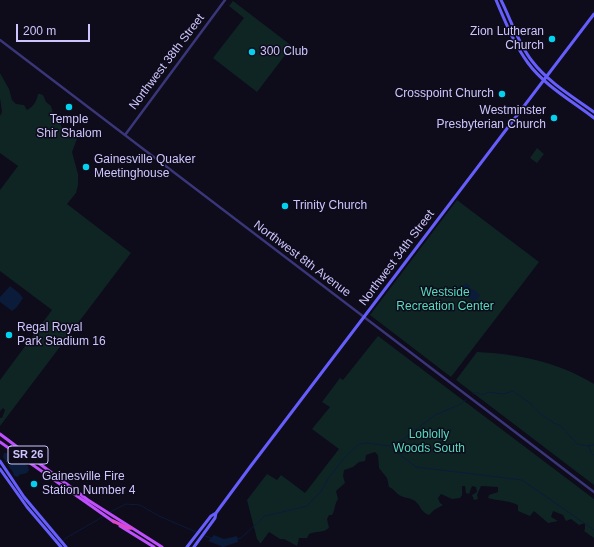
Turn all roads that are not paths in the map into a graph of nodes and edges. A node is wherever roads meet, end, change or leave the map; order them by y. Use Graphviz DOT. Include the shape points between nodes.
graph roads {
  1 [pos="225,0"];
  2 [pos="496,0"];
  3 [pos="501,0"];
  4 [pos="594,14"];
  5 [pos="0,40"];
  6 [pos="547,76"];
  7 [pos="544,80"];
  8 [pos="593,112"];
  9 [pos="590,115"];
  10 [pos="594,118"];
  11 [pos="125,135"];
  12 [pos="364,317"];
  13 [pos="0,434"];
  14 [pos="0,442"];
  15 [pos="0,461"];
  16 [pos="0,469"];
  17 [pos="3,474"];
  18 [pos="13,482"];
  19 [pos="594,492"];
  20 [pos="100,510"];
  21 [pos="216,513"];
  22 [pos="114,519"];
  23 [pos="131,528"];
  24 [pos="61,547"];
  25 [pos="66,547"];
  26 [pos="154,547"];
  27 [pos="162,547"];
  28 [pos="187,547"];
  29 [pos="194,547"];
  1 -- 11 [label="street, Northwest 38th Street"];
  2 -- 7 [label="main road" via="519,49 533,70"];
  3 -- 6 [label="main road" via="527,54"];
  4 -- 6 [label="main road, Northwest 34th Street"];
  5 -- 11 [label="street, Northwest 8th Avenue"];
  6 -- 7 [label="main road, Northwest 34th Street"];
  6 -- 8 [label="main road"];
  7 -- 9 [label="main road"];
  7 -- 12 [label="main road, Northwest 34th Street"];
  8 -- 9 [label="main road"];
  9 -- 10 [label="main road"];
  11 -- 12 [label="street, Northwest 8th Avenue"];
  12 -- 19 [label="street, Northwest 8th Avenue"];
  12 -- 21 [label="main road, Northwest 34th Street"];
  13 -- 20 [label="main road, SR 26"];
  14 -- 20 [label="main road, SR 26"];
  15 -- 18 [label="main road"];
  16 -- 17 [label="main road"];
  17 -- 18 [label="main road"];
  17 -- 24 [label="main road"];
  18 -- 25 [label="main road"];
  20 -- 22 [label="main road, SR 26"];
  21 -- 28 [label="main road, Northwest 34th Street"];
  21 -- 29 [label="main road, Northwest 34th Street"];
  22 -- 23 [label="highway"];
  22 -- 26 [label="main road, SR 26"];
  23 -- 27 [label="main road"];
}
